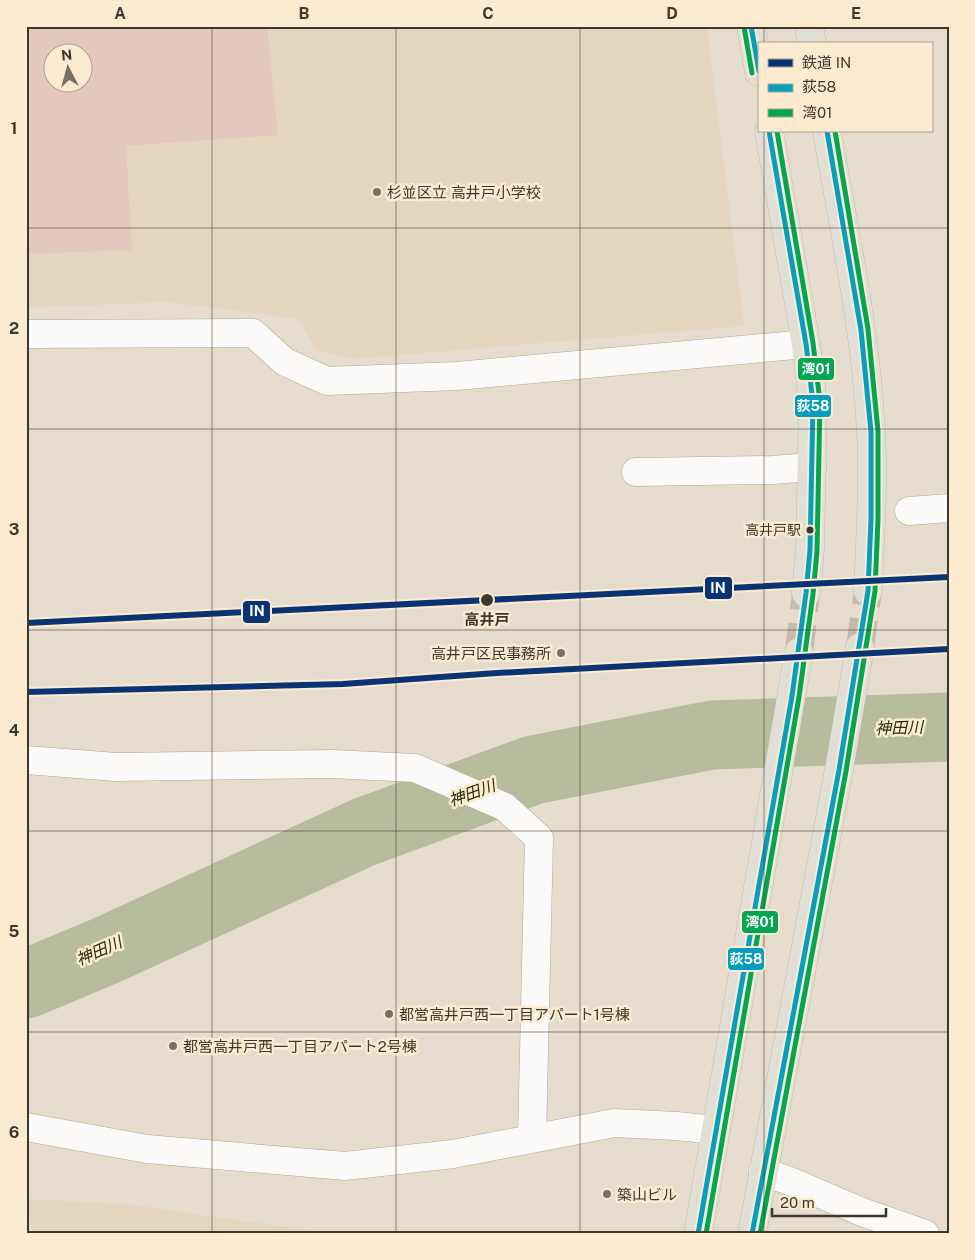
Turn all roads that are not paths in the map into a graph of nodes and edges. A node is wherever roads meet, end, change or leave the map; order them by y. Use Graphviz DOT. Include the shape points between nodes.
graph roads {
  1 [pos="751,26"];
  2 [pos="809,26"];
  3 [pos="812,42"];
  4 [pos="758,66"];
  5 [pos="769,132"];
  6 [pos="827,132"];
  7 [pos="26,334"];
  8 [pos="806,344"];
  9 [pos="812,467"];
  10 [pos="636,472"];
  11 [pos="949,508"];
  12 [pos="909,511"];
  13 [pos="868,591"];
  14 [pos="806,593"];
  15 [pos="860,647"];
  16 [pos="799,652"];
  17 [pos="26,760"];
  18 [pos="26,1127"];
  19 [pos="716,1130"];
  20 [pos="532,1138"];
  21 [pos="763,1172"];
  22 [pos="698,1234"];
  23 [pos="752,1234"];
  24 [pos="926,1234"];
  1 -- 4 [label="main road"];
  2 -- 3 [label="main road"];
  5 -- 8 [label="main road"];
  6 -- 13 [label="main road" via="861,330 871,432"];
  7 -- 8 [label="street" via="253,333 285,362 327,381 458,376"];
  8 -- 9 [label="main road" via="813,403"];
  9 -- 10 [label="street"];
  9 -- 14 [label="main road"];
  11 -- 12 [label="street"];
  15 -- 21 [label="main road"];
  16 -- 19 [label="main road"];
  17 -- 20 [label="street" via="116,767 332,764 415,768 505,807 539,838"];
  18 -- 20 [label="street" via="147,1150 345,1166 454,1154"];
  19 -- 20 [label="street" via="614,1123"];
  19 -- 22 [label="main road"];
  21 -- 23 [label="main road"];
  21 -- 24 [label="street"];
}
